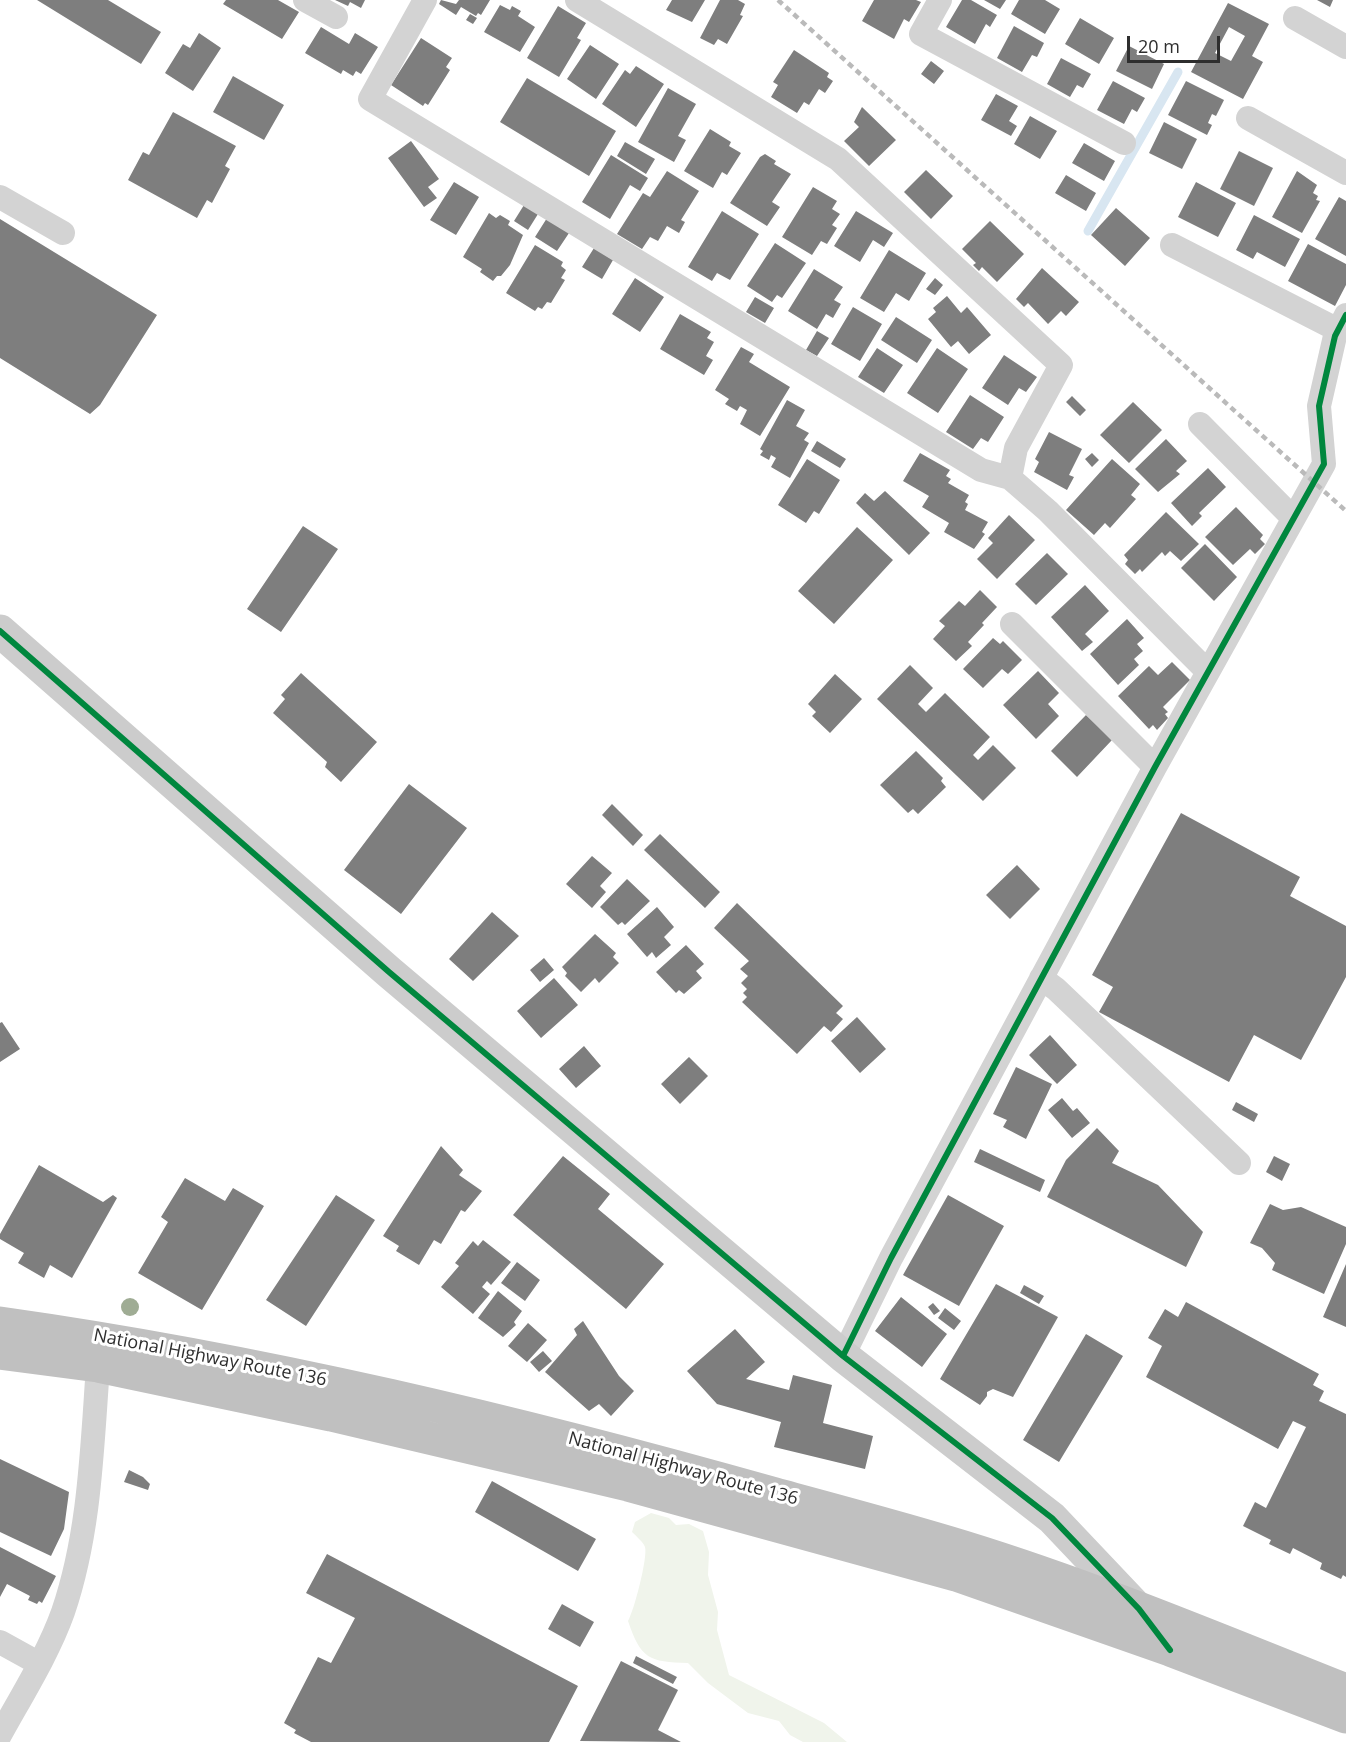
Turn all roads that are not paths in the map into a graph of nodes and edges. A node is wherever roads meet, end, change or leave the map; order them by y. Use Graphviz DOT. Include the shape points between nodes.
graph roads {
  1 [pos="305,0"];
  2 [pos="425,0"];
  3 [pos="577,0"];
  4 [pos="940,0"];
  5 [pos="336,17"];
  6 [pos="1295,18"];
  7 [pos="1346,47"];
  8 [pos="1248,118"];
  9 [pos="1124,143"];
  10 [pos="1346,173"];
  11 [pos="0,197"];
  12 [pos="63,233"];
  13 [pos="1172,245"];
  14 [pos="1342,323"];
  15 [pos="1200,424"];
  16 [pos="1010,478"];
  17 [pos="1293,518"];
  18 [pos="1012,624"];
  19 [pos="0,631"];
  20 [pos="1208,672"];
  21 [pos="1155,767"];
  22 [pos="1041,978"];
  23 [pos="1239,1163"];
  24 [pos="0,1323"];
  25 [pos="0,1353"];
  26 [pos="843,1356"];
  27 [pos="98,1366"];
  28 [pos="1139,1609"];
  29 [pos="0,1642"];
  30 [pos="1170,1650"];
  31 [pos="38,1663"];
  32 [pos="1346,1690"];
  33 [pos="1346,1717"];
  34 [pos="0,1735"];
  1 -- 5 [label="street"];
  2 -- 16 [label="street" via="370,99 981,470"];
  3 -- 16 [label="street" via="838,159 1061,365 1016,448"];
  4 -- 9 [label="street" via="921,34"];
  6 -- 7 [label="street"];
  8 -- 10 [label="street"];
  11 -- 12 [label="street"];
  13 -- 14 [label="street"];
  14 -- 17 [label="street" via="1319,406 1324,464"];
  15 -- 17 [label="street"];
  16 -- 20 [label="street" via="1048,511"];
  17 -- 20 [label="street"];
  18 -- 21 [label="street"];
  19 -- 26 [label="street" via="389,972"];
  20 -- 21 [label="street"];
  21 -- 22 [label="street"];
  22 -- 23 [label="street"];
  22 -- 26 [label="street"];
  24 -- 28 [label="highway, National Highway Route 136" via="125,1341 313,1377 614,1448 966,1548"];
  25 -- 27 [label="highway, National Highway Route 136"];
  26 -- 28 [label="street" via="1052,1518"];
  27 -- 30 [label="highway, National Highway Route 136" via="331,1415 628,1485 956,1575"];
  27 -- 31 [label="street" via="88,1493 75,1568 62,1613"];
  28 -- 30 [label="street"];
  28 -- 32 [label="highway, National Highway Route 136"];
  29 -- 31 [label="street"];
  30 -- 33 [label="highway, National Highway Route 136"];
  31 -- 34 [label="street"];
}
